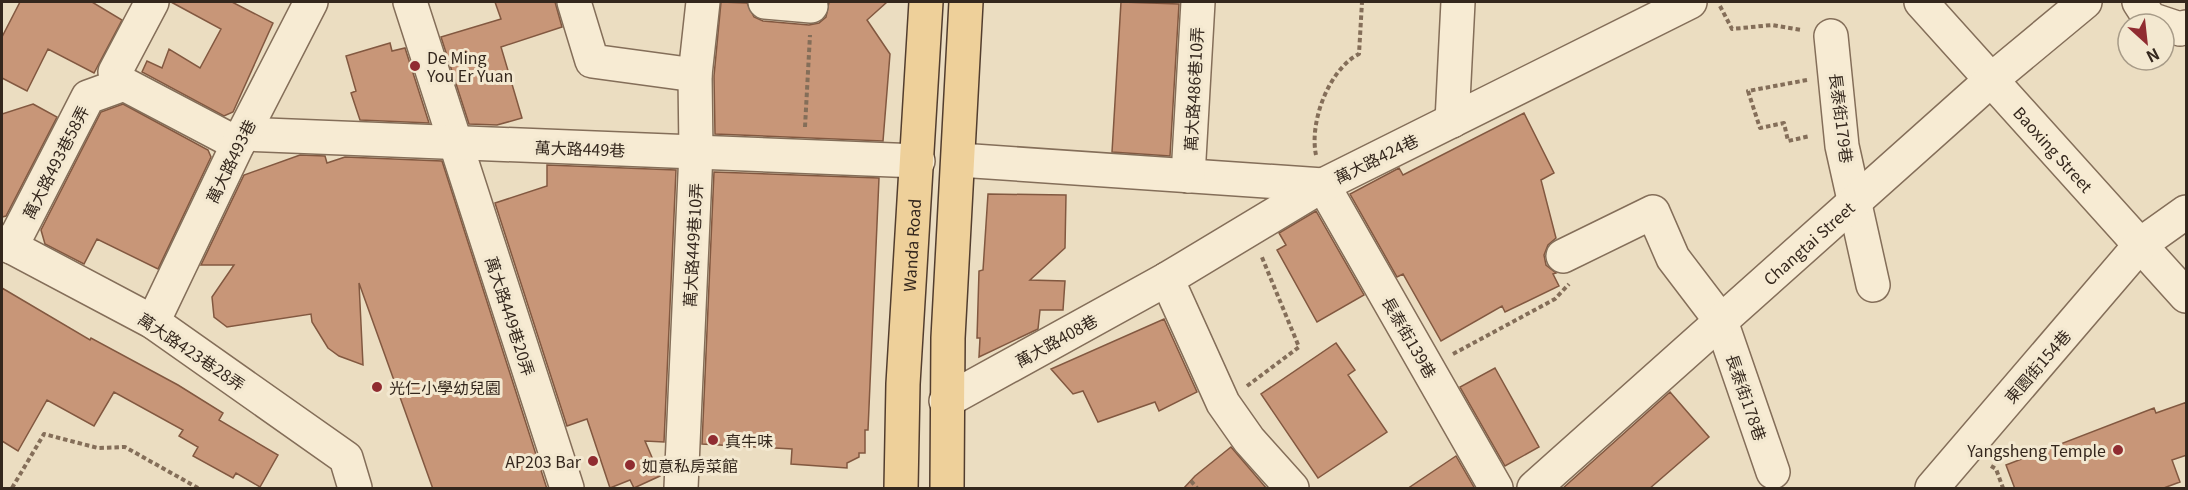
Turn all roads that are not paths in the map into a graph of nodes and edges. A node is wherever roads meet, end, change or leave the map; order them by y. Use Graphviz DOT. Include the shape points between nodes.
graph roads {
  1 [pos="152,2"];
  2 [pos="311,2"];
  3 [pos="410,2"];
  4 [pos="574,2"];
  5 [pos="703,2"];
  6 [pos="765,2"];
  7 [pos="926,2"];
  8 [pos="966,2"];
  9 [pos="1198,2"];
  10 [pos="1458,2"];
  11 [pos="1690,2"];
  12 [pos="1921,2"];
  13 [pos="2085,2"];
  14 [pos="2139,2"];
  15 [pos="811,6"];
  16 [pos="2187,27"];
  17 [pos="1831,36"];
  18 [pos="115,72"];
  19 [pos="695,75"];
  20 [pos="1991,80"];
  21 [pos="1452,121"];
  22 [pos="240,139"];
  23 [pos="454,143"];
  24 [pos="696,152"];
  25 [pos="959,160"];
  26 [pos="918,161"];
  27 [pos="1188,176"];
  28 [pos="1323,185"];
  29 [pos="1856,200"];
  30 [pos="2187,212"];
  31 [pos="6,244"];
  32 [pos="2141,244"];
  33 [pos="1563,256"];
  34 [pos="1167,279"];
  35 [pos="1873,285"];
  36 [pos="2187,296"];
  37 [pos="1721,321"];
  38 [pos="153,322"];
  39 [pos="946,401"];
  40 [pos="1773,472"];
  41 [pos="1545,485"];
  42 [pos="355,489"];
  43 [pos="567,489"];
  44 [pos="681,489"];
  45 [pos="901,489"];
  46 [pos="947,489"];
  47 [pos="1292,489"];
  48 [pos="1496,489"];
  49 [pos="1932,489"];
  1 -- 18 [label="street"];
  2 -- 22 [label="street, 萬大路493巷"];
  3 -- 23 [label="street, 萬大路449巷20弄"];
  4 -- 19 [label="street" via="592,61"];
  5 -- 19 [label="street, 萬大路449巷10弄"];
  6 -- 15 [label="street"];
  7 -- 26 [label="main road, Wanda Road"];
  8 -- 25 [label="main road"];
  9 -- 27 [label="street, 萬大路486巷10弄"];
  10 -- 21 [label="street"];
  11 -- 21 [label="street, 萬大路424巷"];
  12 -- 20 [label="street, Baoxing Street"];
  13 -- 20 [label="street, Changtai Street"];
  14 -- 16 [label="street" via="2150,20 2180,29"];
  17 -- 29 [label="street, 長泰街179巷" via="1842,146"];
  19 -- 24 [label="street, 萬大路449巷10弄"];
  20 -- 29 [label="street, Changtai Street"];
  20 -- 32 [label="street, Baoxing Street"];
  21 -- 28 [label="street, 萬大路424巷"];
  22 -- 23 [label="street, 萬大路449巷"];
  22 -- 31 [label="street, 萬大路493巷58弄" via="123,84 88,97"];
  22 -- 38 [label="street, 萬大路493巷"];
  23 -- 24 [label="street, 萬大路449巷"];
  23 -- 43 [label="street, 萬大路449巷20弄"];
  24 -- 26 [label="street, 萬大路449巷"];
  24 -- 44 [label="street, 萬大路449巷10弄"];
  25 -- 27 [label="street, 萬大路424巷"];
  25 -- 39 [label="main road"];
  26 -- 45 [label="main road, Wanda Road" via="903,384"];
  27 -- 28 [label="street, 萬大路424巷"];
  28 -- 34 [label="street, 萬大路408巷"];
  28 -- 48 [label="street, 長泰街139巷"];
  29 -- 35 [label="street, 長泰街179巷"];
  29 -- 37 [label="street, Changtai Street"];
  30 -- 32 [label="street, 東園街154巷"];
  31 -- 38 [label="street, 萬大路423巷28弄"];
  32 -- 36 [label="street, Baoxing Street"];
  32 -- 49 [label="street, 東園街154巷"];
  33 -- 37 [label="street, 長泰街178巷" via="1653,212 1672,258"];
  34 -- 39 [label="street, 萬大路408巷"];
  34 -- 47 [label="street" via="1223,403"];
  37 -- 40 [label="street, 長泰街178巷"];
  37 -- 41 [label="street, Changtai Street"];
  38 -- 42 [label="street, 萬大路423巷28弄" via="346,458"];
  39 -- 46 [label="main road"];
}
